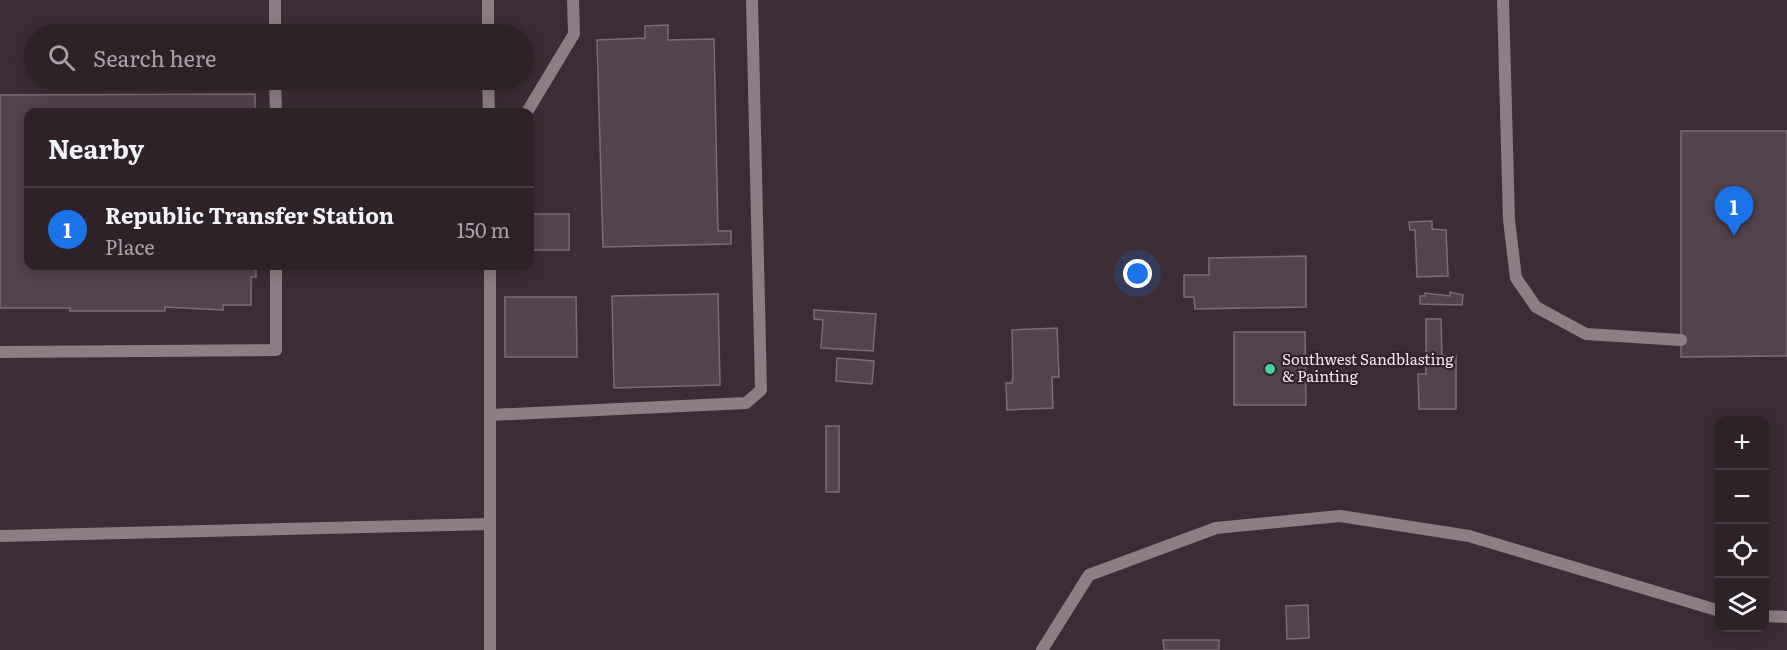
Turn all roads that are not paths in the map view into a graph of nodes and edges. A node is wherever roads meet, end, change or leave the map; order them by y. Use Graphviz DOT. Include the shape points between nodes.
graph roads {
  1 [pos="275,0"];
  2 [pos="488,0"];
  3 [pos="573,0"];
  4 [pos="752,0"];
  5 [pos="1503,0"];
  6 [pos="275,24"];
  7 [pos="488,24"];
  8 [pos="275,90"];
  9 [pos="488,90"];
  10 [pos="276,108"];
  11 [pos="489,108"];
  12 [pos="529,108"];
  13 [pos="276,270"];
  14 [pos="489,270"];
  15 [pos="1681,340"];
  16 [pos="0,352"];
  17 [pos="490,415"];
  18 [pos="490,524"];
  19 [pos="0,536"];
  20 [pos="1715,610"];
  21 [pos="1769,616"];
  22 [pos="1787,617"];
  23 [pos="490,650"];
  24 [pos="1042,650"];
  1 -- 6 [label="lane"];
  2 -- 7 [label="lane"];
  3 -- 12 [label="lane" via="574,34"];
  4 -- 17 [label="lane" via="761,390 746,403"];
  5 -- 15 [label="lane" via="1509,220 1516,278 1536,308 1586,333"];
  8 -- 10 [label="lane"];
  9 -- 11 [label="lane"];
  13 -- 16 [label="lane" via="276,350"];
  14 -- 17 [label="lane"];
  17 -- 18 [label="lane"];
  18 -- 19 [label="lane"];
  18 -- 23 [label="lane"];
  20 -- 24 [label="lane" via="1469,536 1340,516 1216,528 1089,575"];
  21 -- 22 [label="lane"];
}
